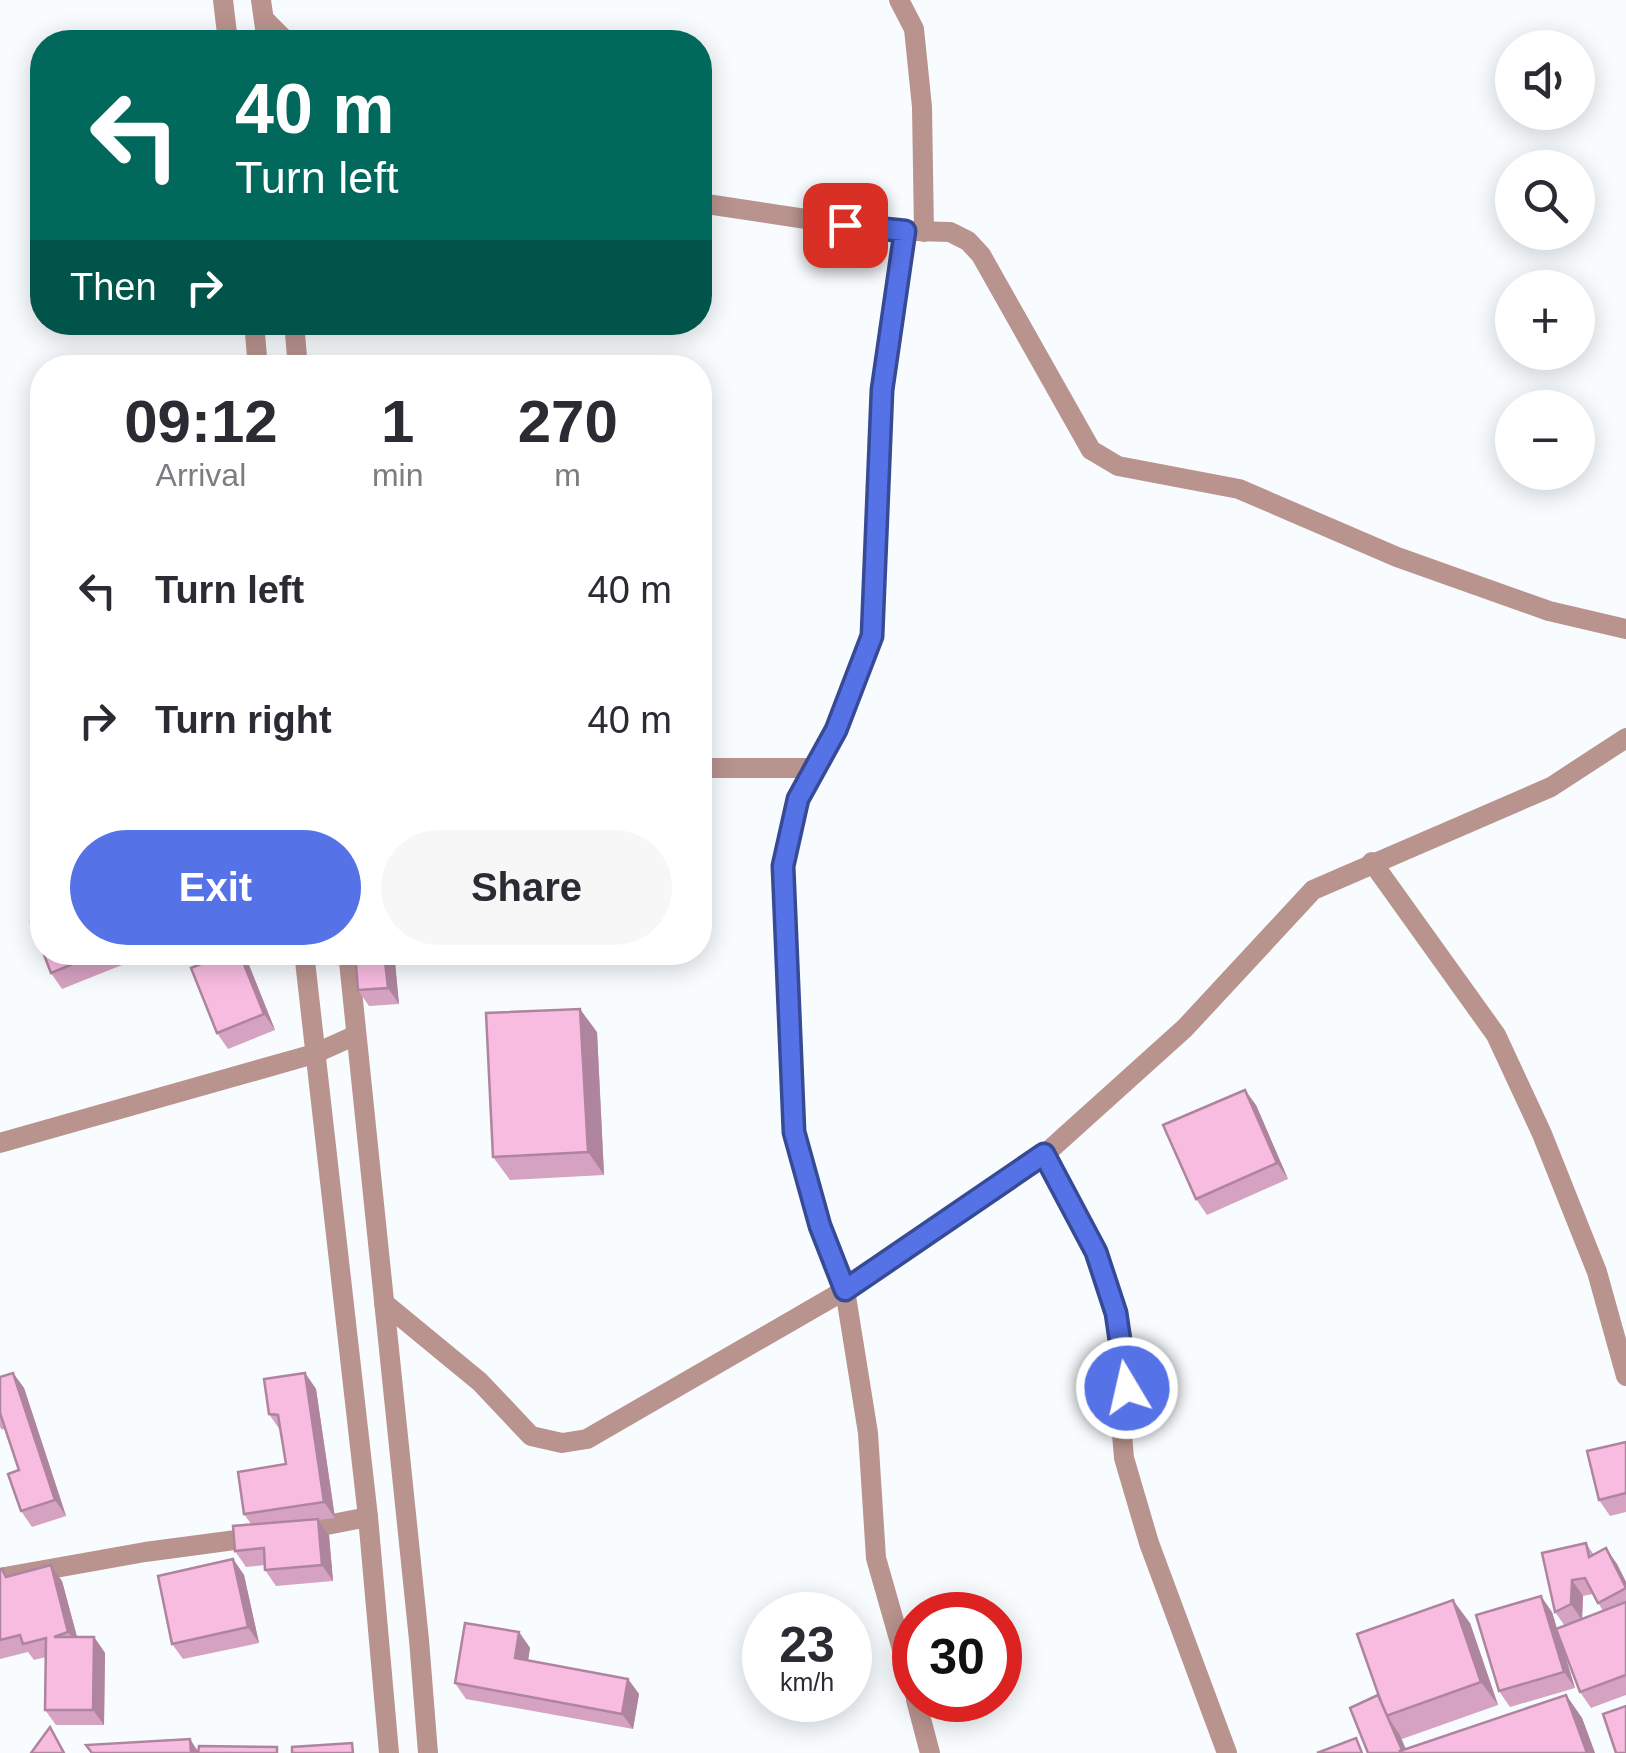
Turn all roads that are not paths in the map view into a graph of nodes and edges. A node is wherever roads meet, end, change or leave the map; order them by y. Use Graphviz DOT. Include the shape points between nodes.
graph roads {
  1 [pos="223,0"];
  2 [pos="899,0"];
  3 [pos="227,30"];
  4 [pos="712,205"];
  5 [pos="914,232"];
  6 [pos="1626,629"];
  7 [pos="1626,738"];
  8 [pos="712,768"];
  9 [pos="813,768"];
  10 [pos="1372,862"];
  11 [pos="305,965"];
  12 [pos="349,965"];
  13 [pos="356,1034"];
  14 [pos="314,1054"];
  15 [pos="0,1143"];
  16 [pos="1044,1154"];
  17 [pos="845,1290"];
  18 [pos="384,1303"];
  19 [pos="1626,1376"];
  20 [pos="368,1517"];
  21 [pos="0,1578"];
  22 [pos="892,1614"];
  23 [pos="922,1722"];
  24 [pos="390,1753"];
  25 [pos="428,1753"];
  26 [pos="930,1753"];
  27 [pos="1226,1753"];
  1 -- 3 [label="street"];
  2 -- 5 [label="street" via="914,29 922,107"];
  4 -- 5 [label="street"];
  5 -- 6 [label="street" via="950,232 968,241 1091,450 1118,466 1240,488 1397,557"];
  5 -- 9 [label="street" via="882,390 872,636 836,730"];
  7 -- 10 [label="street" via="1551,787"];
  8 -- 9 [label="street"];
  9 -- 17 [label="street" via="798,799 783,866 794,1132"];
  10 -- 16 [label="street" via="1313,890 1186,1028"];
  10 -- 19 [label="street" via="1496,1035 1597,1272"];
  11 -- 14 [label="street"];
  12 -- 13 [label="street"];
  13 -- 14 [label="street"];
  13 -- 18 [label="street"];
  14 -- 15 [label="street"];
  14 -- 20 [label="street"];
  16 -- 17 [label="street"];
  16 -- 27 [label="street" via="1096,1252 1116,1313 1127,1388 1124,1458"];
  17 -- 18 [label="street" via="587,1439 562,1443 531,1436 480,1382"];
  17 -- 22 [label="street" via="868,1433 876,1558"];
  18 -- 25 [label="street"];
  20 -- 21 [label="street"];
  20 -- 24 [label="street"];
  23 -- 26 [label="street"];
}
